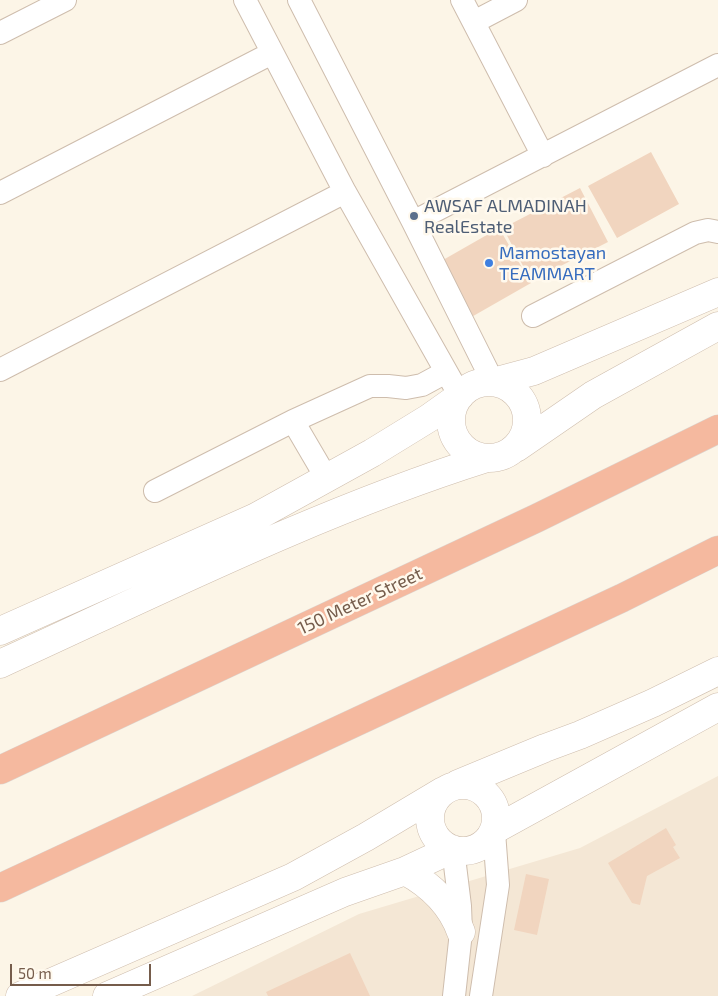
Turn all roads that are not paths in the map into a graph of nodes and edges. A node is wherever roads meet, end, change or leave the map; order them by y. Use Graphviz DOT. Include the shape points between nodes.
graph roads {
  1 [pos="65,0"];
  2 [pos="245,0"];
  3 [pos="299,0"];
  4 [pos="462,0"];
  5 [pos="516,0"];
  6 [pos="474,22"];
  7 [pos="0,33"];
  8 [pos="272,53"];
  9 [pos="718,65"];
  10 [pos="543,156"];
  11 [pos="345,192"];
  12 [pos="0,193"];
  13 [pos="414,222"];
  14 [pos="718,232"];
  15 [pos="718,292"];
  16 [pos="533,316"];
  17 [pos="718,326"];
  18 [pos="0,370"];
  19 [pos="446,372"];
  20 [pos="493,382"];
  21 [pos="460,396"];
  22 [pos="293,422"];
  23 [pos="718,429"];
  24 [pos="516,448"];
  25 [pos="487,458"];
  26 [pos="327,479"];
  27 [pos="155,491"];
  28 [pos="718,550"];
  29 [pos="0,631"];
  30 [pos="0,664"];
  31 [pos="718,671"];
  32 [pos="718,707"];
  33 [pos="0,770"];
  34 [pos="450,788"];
  35 [pos="494,831"];
  36 [pos="452,849"];
  37 [pos="405,871"];
  38 [pos="0,888"];
  39 [pos="461,932"];
  40 [pos="20,996"];
  41 [pos="106,996"];
  42 [pos="454,996"];
  43 [pos="481,996"];
  1 -- 7 [label="street"];
  2 -- 8 [label="street"];
  3 -- 13 [label="street"];
  4 -- 6 [label="street"];
  5 -- 6 [label="street"];
  6 -- 10 [label="street"];
  8 -- 11 [label="street"];
  8 -- 12 [label="street"];
  9 -- 10 [label="street"];
  10 -- 13 [label="street"];
  11 -- 18 [label="street"];
  11 -- 19 [label="street"];
  13 -- 20 [label="street"];
  14 -- 16 [label="street" via="695,233"];
  15 -- 20 [label="street" via="534,371"];
  17 -- 24 [label="street" via="593,395"];
  19 -- 21 [label="street"];
  19 -- 22 [label="street" via="422,385 406,388 370,386"];
  20 -- 21 [label="street" via="475,385"];
  20 -- 24 [label="street" via="516,392 527,413 527,426"];
  21 -- 25 [label="street" via="451,418 452,430 465,450"];
  21 -- 26 [label="street"];
  22 -- 26 [label="street"];
  22 -- 27 [label="street"];
  23 -- 33 [label="highway, 150 Meter Street"];
  24 -- 25 [label="street" via="502,456"];
  25 -- 30 [label="street" via="372,498"];
  26 -- 29 [label="street" via="256,517"];
  28 -- 38 [label="highway"];
  31 -- 34 [label="street" via="654,703"];
  32 -- 35 [label="street"];
  34 -- 35 [label="street" via="468,784 486,793 496,810"];
  34 -- 36 [label="street" via="436,798 430,818 436,837"];
  34 -- 40 [label="street" via="293,877"];
  35 -- 36 [label="street" via="488,840 472,850"];
  35 -- 43 [label="street" via="498,885"];
  36 -- 37 [label="street"];
  36 -- 39 [label="street"];
  37 -- 39 [label="street" via="424,882 441,898"];
  37 -- 41 [label="street" via="345,892"];
  39 -- 42 [label="street"];
}
